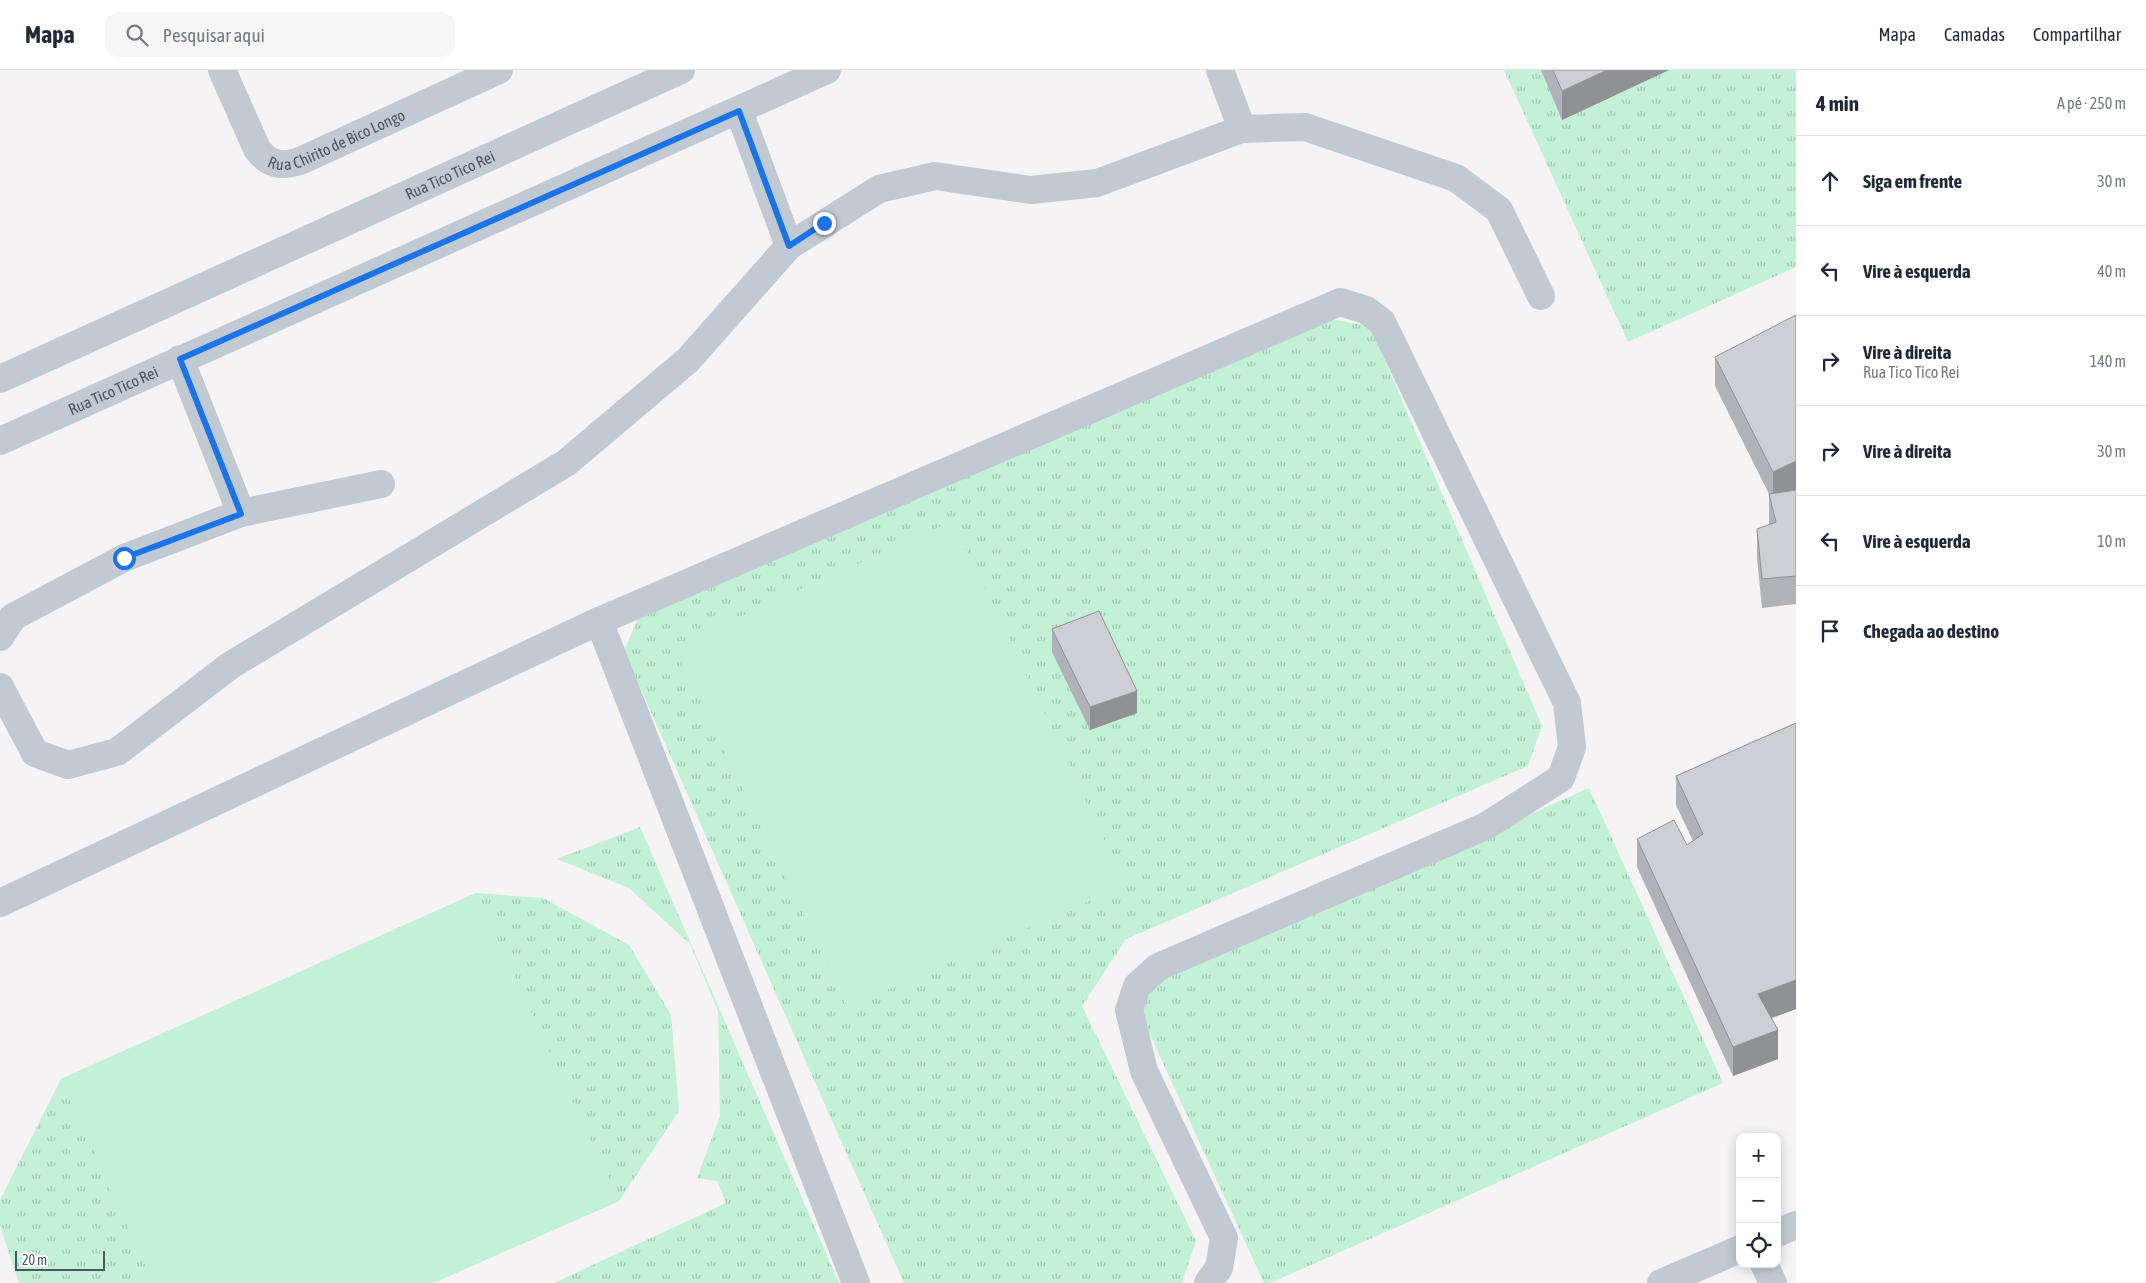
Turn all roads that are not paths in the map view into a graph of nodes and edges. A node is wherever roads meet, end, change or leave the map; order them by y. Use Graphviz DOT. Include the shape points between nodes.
graph roads {
  1 [pos="222,70"];
  2 [pos="499,70"];
  3 [pos="680,70"];
  4 [pos="827,70"];
  5 [pos="1220,70"];
  6 [pos="739,111"];
  7 [pos="1242,129"];
  8 [pos="789,246"];
  9 [pos="1541,296"];
  10 [pos="180,359"];
  11 [pos="0,379"];
  12 [pos="0,441"];
  13 [pos="381,484"];
  14 [pos="241,514"];
  15 [pos="599,622"];
  16 [pos="0,637"];
  17 [pos="0,687"];
  18 [pos="0,903"];
  19 [pos="1796,1225"];
  20 [pos="1781,1231"];
  21 [pos="1736,1251"];
  22 [pos="1766,1268"];
  23 [pos="856,1283"];
  24 [pos="1208,1283"];
  25 [pos="1661,1283"];
  26 [pos="1773,1283"];
  1 -- 2 [label="street, Rua Chirito de Bico Longo" via="264,159 276,164 289,164"];
  3 -- 11 [label="street, Rua Tico Tico Rei"];
  4 -- 6 [label="street, Rua Tico Tico Rei"];
  5 -- 7 [label="street"];
  6 -- 8 [label="street"];
  6 -- 10 [label="street, Rua Tico Tico Rei"];
  7 -- 8 [label="street" via="1097,183 1031,190 935,176 879,189"];
  7 -- 9 [label="street" via="1305,127 1456,178 1499,210"];
  8 -- 17 [label="street" via="688,360 566,463 231,665 117,752 68,765 35,752"];
  10 -- 12 [label="street, Rua Tico Tico Rei"];
  10 -- 14 [label="street"];
  13 -- 14 [label="street"];
  14 -- 16 [label="street" via="124,558 13,617"];
  15 -- 18 [label="street"];
  15 -- 23 [label="street"];
  15 -- 24 [label="street" via="1340,302 1366,310 1382,322 1567,703 1572,747 1561,778 1486,826 1158,967 1137,986 1129,1010 1144,1071 1224,1238 1219,1268"];
  19 -- 20 [label="street"];
  21 -- 25 [label="street"];
  22 -- 26 [label="street"];
}
